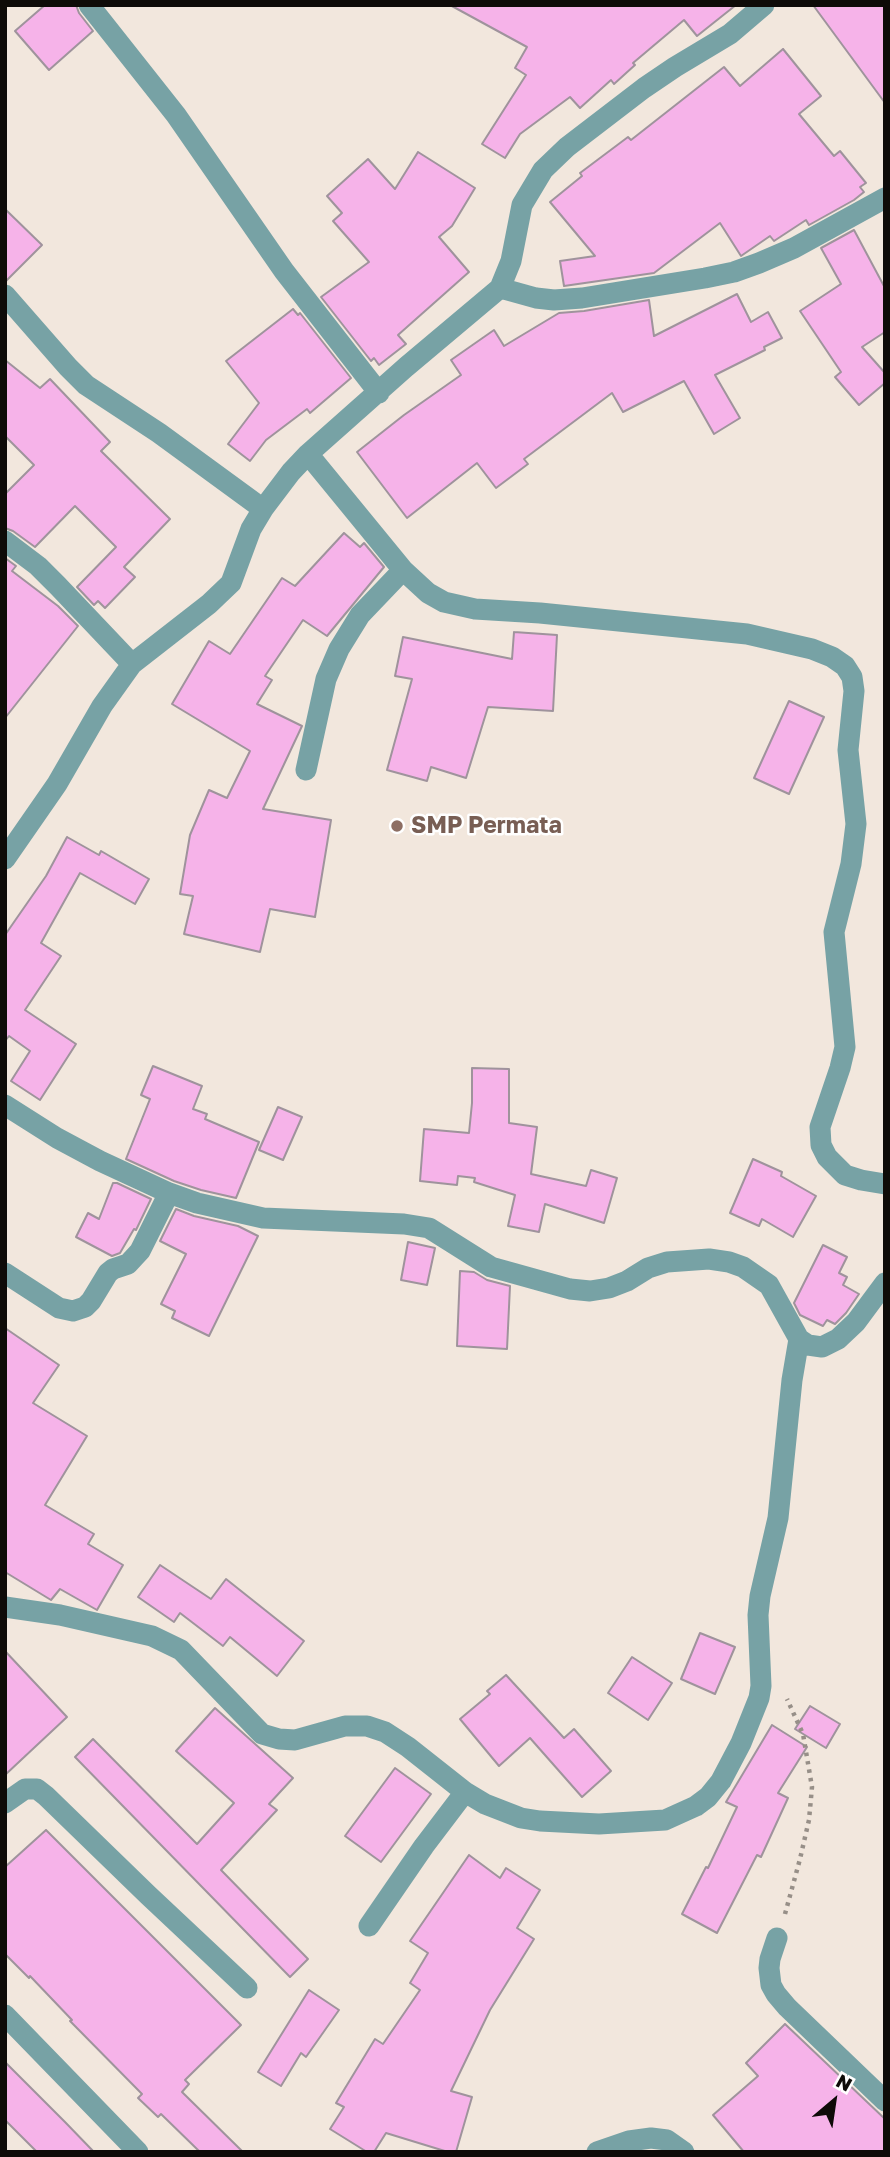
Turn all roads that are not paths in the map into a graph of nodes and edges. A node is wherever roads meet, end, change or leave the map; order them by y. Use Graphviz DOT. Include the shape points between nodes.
graph roads {
  1 [pos="89,5"];
  2 [pos="764,5"];
  3 [pos="885,198"];
  4 [pos="500,288"];
  5 [pos="5,295"];
  6 [pos="379,393"];
  7 [pos="308,454"];
  8 [pos="263,509"];
  9 [pos="5,541"];
  10 [pos="403,570"];
  11 [pos="132,664"];
  12 [pos="306,770"];
  13 [pos="5,859"];
  14 [pos="5,1105"];
  15 [pos="885,1184"];
  16 [pos="169,1193"];
  17 [pos="5,1273"];
  18 [pos="885,1283"];
  19 [pos="799,1339"];
  20 [pos="5,1606"];
  21 [pos="465,1792"];
  22 [pos="5,1803"];
  23 [pos="369,1926"];
  24 [pos="777,1938"];
  25 [pos="247,1989"];
  26 [pos="5,2015"];
  27 [pos="885,2101"];
  28 [pos="138,2152"];
  29 [pos="597,2152"];
  30 [pos="684,2152"];
  1 -- 6 [label="street" via="176,115 284,271"];
  2 -- 4 [label="street" via="730,34 644,89 543,170 522,205"];
  3 -- 4 [label="street" via="794,248 734,272 582,299 536,298"];
  4 -- 6 [label="street"];
  5 -- 8 [label="street" via="86,384"];
  6 -- 7 [label="street"];
  7 -- 8 [label="street"];
  7 -- 10 [label="street"];
  8 -- 11 [label="street" via="245,540 231,583"];
  9 -- 11 [label="street" via="38,566"];
  10 -- 12 [label="street" via="360,615 339,649 326,679"];
  10 -- 15 [label="street" via="444,603 747,634 813,649 845,666 854,691 848,750 856,824 834,932 845,1047 820,1127 821,1145 845,1175"];
  11 -- 13 [label="street"];
  14 -- 16 [label="street" via="57,1138"];
  16 -- 17 [label="street" via="140,1251 128,1264 108,1273 85,1307 73,1311 60,1308"];
  16 -- 19 [label="street" via="264,1218 429,1228 491,1268 570,1289 609,1289 667,1262 729,1262 769,1285"];
  18 -- 19 [label="street" via="838,1339 822,1347"];
  19 -- 21 [label="street" via="778,1518 760,1596 761,1686 749,1726 721,1781 708,1797 681,1815 626,1823 521,1818"];
  20 -- 21 [label="street" via="159,1639 181,1650 262,1734 295,1740 345,1726 367,1726 385,1732"];
  21 -- 23 [label="street"];
  22 -- 25 [label="street" via="31,1781"];
  24 -- 27 [label="street" via="769,1969 776,1994"];
  26 -- 28 [label="street"];
  29 -- 30 [label="street" via="651,2138 667,2140"];
}
